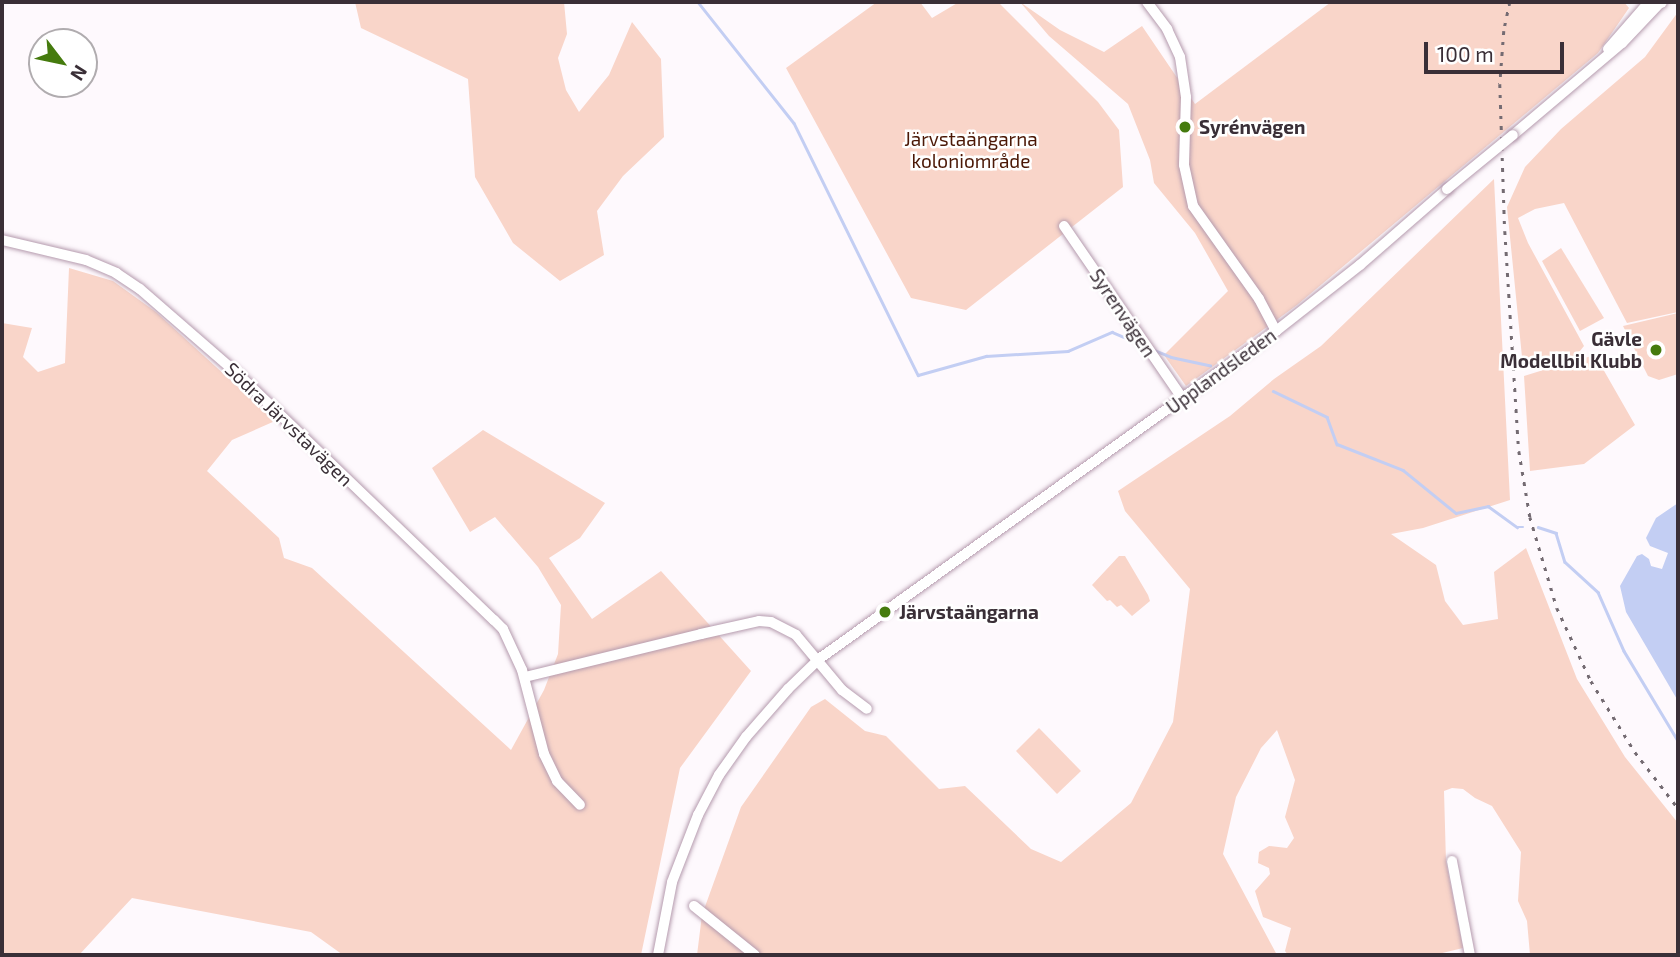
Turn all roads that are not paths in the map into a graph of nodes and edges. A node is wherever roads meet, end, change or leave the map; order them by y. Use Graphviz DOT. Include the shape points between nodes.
graph roads {
  1 [pos="1147,2"];
  2 [pos="1657,2"];
  3 [pos="1064,226"];
  4 [pos="2,240"];
  5 [pos="1276,331"];
  6 [pos="1183,399"];
  7 [pos="819,660"];
  8 [pos="525,677"];
  9 [pos="867,709"];
  10 [pos="580,805"];
  11 [pos="1452,861"];
  12 [pos="694,906"];
  13 [pos="658,955"];
  14 [pos="755,955"];
  15 [pos="1470,955"];
  1 -- 5 [label="street" via="1180,57 1186,97 1184,165 1193,206 1259,299"];
  2 -- 5 [label="street, Upplandsleden, bridge" via="1622,43"];
  3 -- 6 [label="street, Syrenvägen"];
  4 -- 8 [label="street, Södra Järvstavägen" via="117,273 158,304 239,375 494,620"];
  5 -- 6 [label="street, Upplandsleden"];
  6 -- 7 [label="street, Upplandsleden"];
  7 -- 8 [label="street" via="790,630 759,621"];
  7 -- 9 [label="street" via="842,690"];
  7 -- 13 [label="street, Upplandsleden" via="766,713 709,793 672,882"];
  8 -- 10 [label="street, Södra Järvstavägen" via="544,754 557,780"];
  11 -- 15 [label="street"];
  12 -- 14 [label="street"];
}
